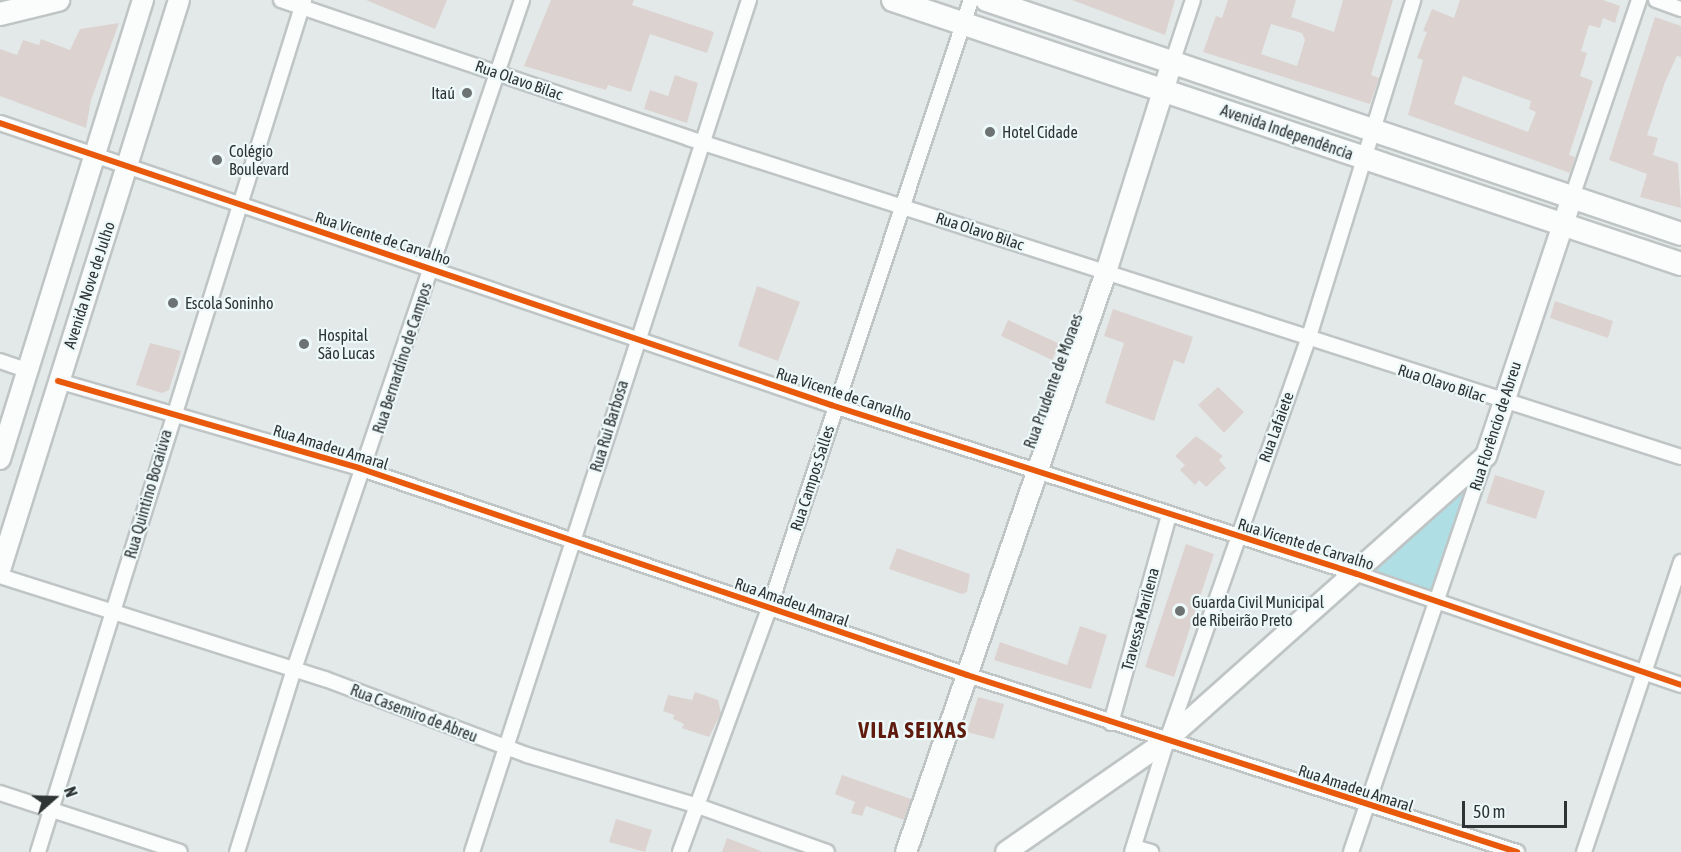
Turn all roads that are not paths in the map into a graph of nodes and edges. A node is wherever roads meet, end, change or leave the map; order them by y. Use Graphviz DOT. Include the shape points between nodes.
graph roads {
  1 [pos="58,0"];
  2 [pos="143,0"];
  3 [pos="179,0"];
  4 [pos="282,0"];
  5 [pos="522,0"];
  6 [pos="749,0"];
  7 [pos="893,0"];
  8 [pos="971,0"];
  9 [pos="987,0"];
  10 [pos="1193,0"];
  11 [pos="1413,0"];
  12 [pos="1639,0"];
  13 [pos="1656,0"];
  14 [pos="303,3"];
  15 [pos="1681,9"];
  16 [pos="0,14"];
  17 [pos="963,23"];
  18 [pos="1172,63"];
  19 [pos="497,73"];
  20 [pos="1164,88"];
  21 [pos="0,123"];
  22 [pos="1370,131"];
  23 [pos="705,143"];
  24 [pos="97,156"];
  25 [pos="1362,158"];
  26 [pos="126,165"];
  27 [pos="1572,196"];
  28 [pos="238,202"];
  29 [pos="902,206"];
  30 [pos="1563,224"];
  31 [pos="1681,234"];
  32 [pos="1681,264"];
  33 [pos="432,267"];
  34 [pos="1106,272"];
  35 [pos="636,339"];
  36 [pos="1308,340"];
  37 [pos="0,361"];
  38 [pos="26,370"];
  39 [pos="58,381"];
  40 [pos="1502,403"];
  41 [pos="835,407"];
  42 [pos="172,412"];
  43 [pos="1486,456"];
  44 [pos="1681,457"];
  45 [pos="0,459"];
  46 [pos="364,471"];
  47 [pos="1034,473"];
  48 [pos="1169,515"];
  49 [pos="1236,537"];
  50 [pos="573,543"];
  51 [pos="1681,562"];
  52 [pos="0,570"];
  53 [pos="1357,574"];
  54 [pos="0,576"];
  55 [pos="1435,600"];
  56 [pos="769,609"];
  57 [pos="114,611"];
  58 [pos="293,672"];
  59 [pos="1643,672"];
  60 [pos="967,675"];
  61 [pos="1681,685"];
  62 [pos="1111,723"];
  63 [pos="1167,740"];
  64 [pos="503,747"];
  65 [pos="0,793"];
  66 [pos="695,805"];
  67 [pos="1365,806"];
  68 [pos="51,810"];
  69 [pos="1133,849"];
  70 [pos="38,852"];
  71 [pos="180,852"];
  72 [pos="237,852"];
  73 [pos="472,852"];
  74 [pos="680,852"];
  75 [pos="827,852"];
  76 [pos="906,852"];
  77 [pos="1006,852"];
  78 [pos="1150,852"];
  79 [pos="1351,852"];
  80 [pos="1517,852"];
  81 [pos="1584,852"];
  1 -- 16 [label="main road"];
  2 -- 24 [label="main road, Avenida Nove de Julho"];
  3 -- 26 [label="main road, Avenida Nove de Julho"];
  4 -- 14 [label="street, Rua Olavo Bilac"];
  5 -- 19 [label="street, Rua Bernardino de Campos"];
  6 -- 23 [label="street, Rua Rui Barbosa"];
  7 -- 17 [label="main road, Avenida Independência"];
  8 -- 17 [label="street, Rua Campos Salles"];
  9 -- 18 [label="main road, Avenida Independência"];
  10 -- 18 [label="street, Rua Prudente de Moraes"];
  11 -- 22 [label="street, Rua Lafaiete"];
  12 -- 27 [label="street, Rua Florêncio de Abreu"];
  13 -- 15 [label="street"];
  14 -- 19 [label="street, Rua Olavo Bilac"];
  14 -- 28 [label="street, Rua Quintino Bocaiúva"];
  17 -- 20 [label="main road, Avenida Independência"];
  17 -- 29 [label="street, Rua Campos Salles"];
  18 -- 20 [label="main road, Rua Prudente de Moraes"];
  18 -- 22 [label="main road, Avenida Independência"];
  19 -- 23 [label="street, Rua Olavo Bilac"];
  19 -- 33 [label="street, Rua Bernardino de Campos"];
  20 -- 25 [label="main road, Avenida Independência"];
  20 -- 34 [label="main road, Rua Prudente de Moraes"];
  21 -- 24 [label="street, Rua Vicente de Carvalho"];
  22 -- 25 [label="street, Rua Lafaiete"];
  22 -- 27 [label="main road, Avenida Independência"];
  23 -- 29 [label="street, Rua Olavo Bilac"];
  23 -- 35 [label="street, Rua Rui Barbosa"];
  24 -- 26 [label="street, Rua Vicente de Carvalho"];
  24 -- 38 [label="main road, Avenida Nove de Julho"];
  25 -- 30 [label="main road, Avenida Independência"];
  25 -- 36 [label="street, Rua Lafaiete"];
  26 -- 28 [label="street, Rua Vicente de Carvalho"];
  26 -- 39 [label="main road, Avenida Nove de Julho"];
  27 -- 30 [label="main road, Rua Florêncio de Abreu"];
  27 -- 31 [label="main road, Avenida Independência"];
  28 -- 33 [label="street, Rua Vicente de Carvalho"];
  28 -- 42 [label="street, Rua Quintino Bocaiúva"];
  29 -- 34 [label="street, Rua Olavo Bilac"];
  29 -- 41 [label="street, Rua Campos Salles"];
  30 -- 32 [label="main road, Avenida Independência"];
  30 -- 40 [label="main road, Rua Florêncio de Abreu"];
  33 -- 35 [label="street, Rua Vicente de Carvalho"];
  33 -- 46 [label="street, Rua Bernardino de Campos"];
  34 -- 36 [label="street, Rua Olavo Bilac"];
  34 -- 47 [label="main road, Rua Prudente de Moraes"];
  35 -- 41 [label="street, Rua Vicente de Carvalho"];
  35 -- 50 [label="street, Rua Rui Barbosa"];
  36 -- 40 [label="street, Rua Olavo Bilac"];
  36 -- 49 [label="street, Rua Lafaiete"];
  37 -- 38 [label="street"];
  38 -- 45 [label="main road, Avenida Nove de Julho"];
  39 -- 42 [label="street, Rua Amadeu Amaral"];
  39 -- 52 [label="main road, Avenida Nove de Julho"];
  40 -- 43 [label="main road, Rua Florêncio de Abreu"];
  40 -- 44 [label="street, Rua Olavo Bilac"];
  41 -- 47 [label="street, Rua Vicente de Carvalho"];
  41 -- 56 [label="street, Rua Campos Salles"];
  42 -- 46 [label="street, Rua Amadeu Amaral"];
  42 -- 57 [label="street, Rua Quintino Bocaiúva"];
  43 -- 53 [label="main road"];
  43 -- 55 [label="street, Rua Florêncio de Abreu"];
  46 -- 50 [label="street, Rua Amadeu Amaral"];
  46 -- 58 [label="street, Rua Bernardino de Campos"];
  47 -- 48 [label="street, Rua Vicente de Carvalho"];
  47 -- 60 [label="main road, Rua Prudente de Moraes"];
  48 -- 49 [label="street, Rua Vicente de Carvalho"];
  48 -- 62 [label="street, Travessa Marilena"];
  49 -- 53 [label="street, Rua Vicente de Carvalho"];
  49 -- 63 [label="street, Rua Lafaiete"];
  50 -- 56 [label="street, Rua Amadeu Amaral"];
  50 -- 64 [label="street, Rua Rui Barbosa"];
  51 -- 59 [label="street"];
  53 -- 55 [label="street, Rua Vicente de Carvalho"];
  53 -- 63 [label="main road"];
  54 -- 57 [label="street, Rua Casemiro de Abreu"];
  55 -- 59 [label="street, Rua Vicente de Carvalho"];
  55 -- 67 [label="street, Rua Florêncio de Abreu"];
  56 -- 60 [label="street, Rua Amadeu Amaral"];
  56 -- 66 [label="street, Rua Campos Salles"];
  57 -- 58 [label="street, Rua Casemiro de Abreu"];
  57 -- 68 [label="street, Rua Quintino Bocaiúva"];
  58 -- 64 [label="street, Rua Casemiro de Abreu" via="325,679"];
  58 -- 72 [label="street, Rua Bernardino de Campos"];
  59 -- 61 [label="street, Rua Vicente de Carvalho"];
  59 -- 81 [label="street"];
  60 -- 62 [label="street, Rua Amadeu Amaral"];
  60 -- 76 [label="main road, Rua Prudente de Moraes"];
  62 -- 63 [label="street, Rua Amadeu Amaral"];
  63 -- 67 [label="street, Rua Amadeu Amaral"];
  63 -- 69 [label="street, Rua Lafaiete"];
  63 -- 77 [label="main road"];
  64 -- 66 [label="street, Rua Casemiro de Abreu"];
  64 -- 73 [label="street, Rua Rui Barbosa"];
  65 -- 68 [label="street"];
  66 -- 74 [label="street, Rua Campos Salles"];
  66 -- 75 [label="street, Rua Casemiro de Abreu"];
  67 -- 79 [label="street, Rua Florêncio de Abreu"];
  67 -- 80 [label="street, Rua Amadeu Amaral"];
  68 -- 70 [label="street, Rua Quintino Bocaiúva"];
  68 -- 71 [label="street"];
  69 -- 78 [label="street"];
}
